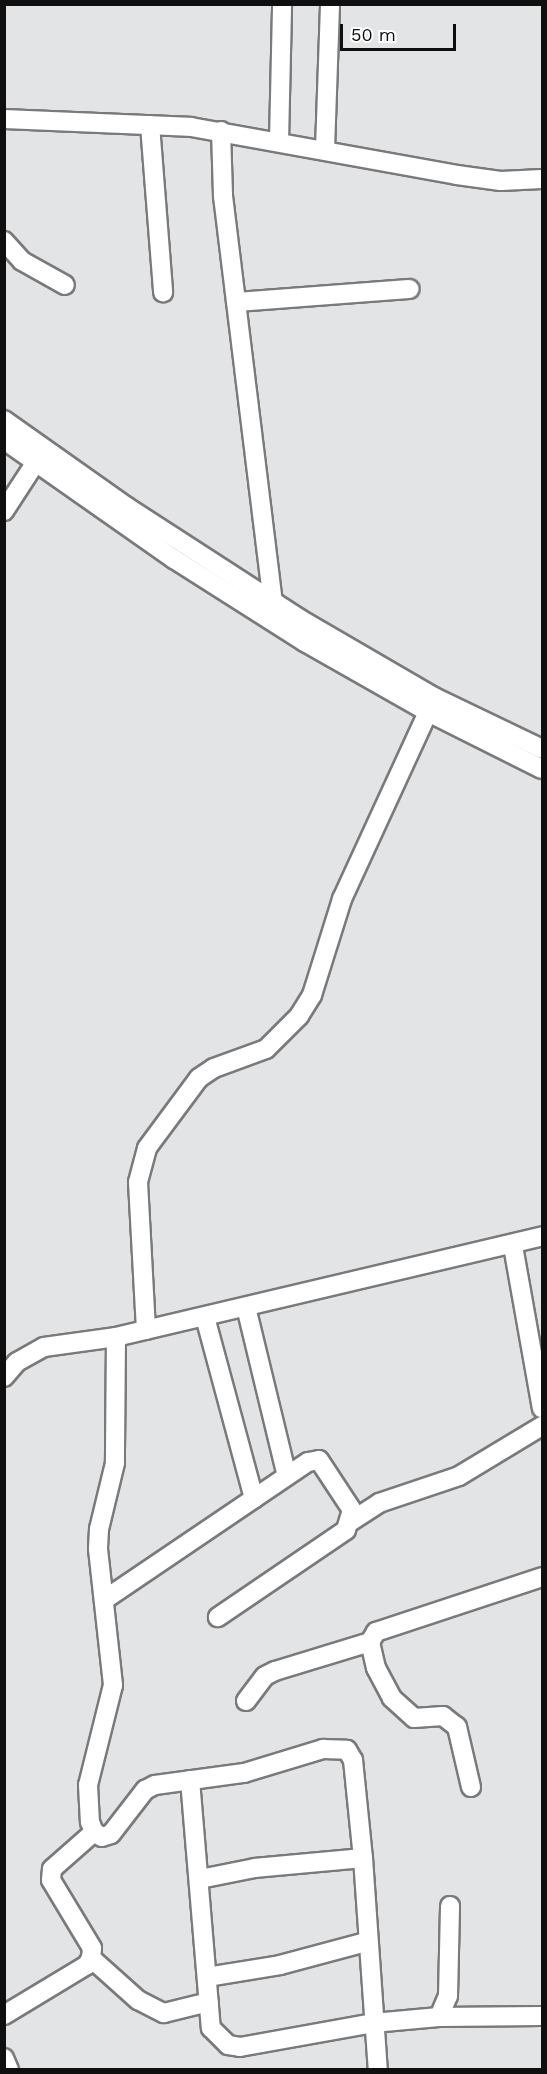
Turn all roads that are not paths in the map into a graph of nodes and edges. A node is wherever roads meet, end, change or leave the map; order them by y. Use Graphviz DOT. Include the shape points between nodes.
graph roads {
  1 [pos="282,4"];
  2 [pos="330,4"];
  3 [pos="4,119"];
  4 [pos="150,124"];
  5 [pos="221,131"];
  6 [pos="279,141"];
  7 [pos="325,149"];
  8 [pos="543,179"];
  9 [pos="4,241"];
  10 [pos="65,285"];
  11 [pos="410,289"];
  12 [pos="163,292"];
  13 [pos="236,302"];
  14 [pos="4,420"];
  15 [pos="4,440"];
  16 [pos="36,462"];
  17 [pos="4,511"];
  18 [pos="273,601"];
  19 [pos="428,712"];
  20 [pos="543,749"];
  21 [pos="543,769"];
  22 [pos="543,1236"];
  23 [pos="513,1246"];
  24 [pos="246,1308"];
  25 [pos="205,1317"];
  26 [pos="146,1330"];
  27 [pos="116,1337"];
  28 [pos="4,1377"];
  29 [pos="543,1408"];
  30 [pos="543,1426"];
  31 [pos="287,1476"];
  32 [pos="254,1499"];
  33 [pos="350,1522"];
  34 [pos="543,1577"];
  35 [pos="104,1600"];
  36 [pos="218,1617"];
  37 [pos="370,1641"];
  38 [pos="246,1701"];
  39 [pos="190,1780"];
  40 [pos="471,1787"];
  41 [pos="94,1832"];
  42 [pos="363,1858"];
  43 [pos="200,1879"];
  44 [pos="450,1906"];
  45 [pos="366,1942"];
  46 [pos="91,1958"];
  47 [pos="207,1977"];
  48 [pos="209,2002"];
  49 [pos="4,2015"];
  50 [pos="543,2016"];
  51 [pos="440,2017"];
  52 [pos="373,2023"];
  53 [pos="4,2058"];
  54 [pos="9,2070"];
  55 [pos="378,2070"];
  1 -- 6 [label="street"];
  2 -- 7 [label="street"];
  3 -- 4 [label="street"];
  4 -- 5 [label="street"];
  4 -- 12 [label="street"];
  5 -- 6 [label="street"];
  5 -- 13 [label="street" via="223,196"];
  6 -- 7 [label="street"];
  7 -- 8 [label="street" via="490,179"];
  9 -- 10 [label="street" via="22,261"];
  11 -- 13 [label="street"];
  13 -- 18 [label="street"];
  14 -- 18 [label="street" via="127,507"];
  15 -- 16 [label="street"];
  16 -- 17 [label="street"];
  16 -- 19 [label="street" via="174,559 305,642"];
  18 -- 20 [label="street" via="434,697"];
  19 -- 21 [label="street"];
  19 -- 26 [label="street" via="342,899 312,995 299,1016 266,1049 214,1068 199,1078 147,1148 138,1182"];
  22 -- 23 [label="street"];
  23 -- 24 [label="street"];
  23 -- 29 [label="street"];
  24 -- 25 [label="street"];
  24 -- 31 [label="street"];
  25 -- 26 [label="street"];
  25 -- 32 [label="street"];
  26 -- 27 [label="street"];
  27 -- 28 [label="street" via="44,1347 17,1362"];
  27 -- 35 [label="street" via="115,1462 99,1529"];
  30 -- 33 [label="street" via="459,1476 379,1503"];
  31 -- 32 [label="street"];
  31 -- 33 [label="street" via="308,1462 319,1460 352,1510"];
  32 -- 35 [label="street"];
  33 -- 36 [label="street" via="346,1530"];
  34 -- 37 [label="street" via="375,1632"];
  35 -- 41 [label="street" via="113,1685 88,1785 87,1806"];
  37 -- 38 [label="street" via="265,1676"];
  37 -- 40 [label="street" via="376,1668 392,1698 414,1718 443,1716 457,1727"];
  39 -- 41 [label="street" via="145,1790 111,1834 102,1836"];
  39 -- 42 [label="street" via="244,1773 323,1749 347,1750 353,1760"];
  39 -- 43 [label="street"];
  41 -- 46 [label="street" via="52,1869 51,1880 92,1948"];
  42 -- 43 [label="street" via="255,1868"];
  42 -- 45 [label="street"];
  43 -- 47 [label="street"];
  44 -- 51 [label="street" via="448,1996"];
  45 -- 47 [label="street" via="280,1965"];
  45 -- 52 [label="street"];
  46 -- 48 [label="street" via="138,2000 164,2013"];
  46 -- 49 [label="street" via="87,1965"];
  47 -- 48 [label="street"];
  48 -- 52 [label="street" via="211,2028 234,2046"];
  50 -- 51 [label="street"];
  51 -- 52 [label="street"];
  52 -- 55 [label="street"];
  53 -- 54 [label="street"];
}
